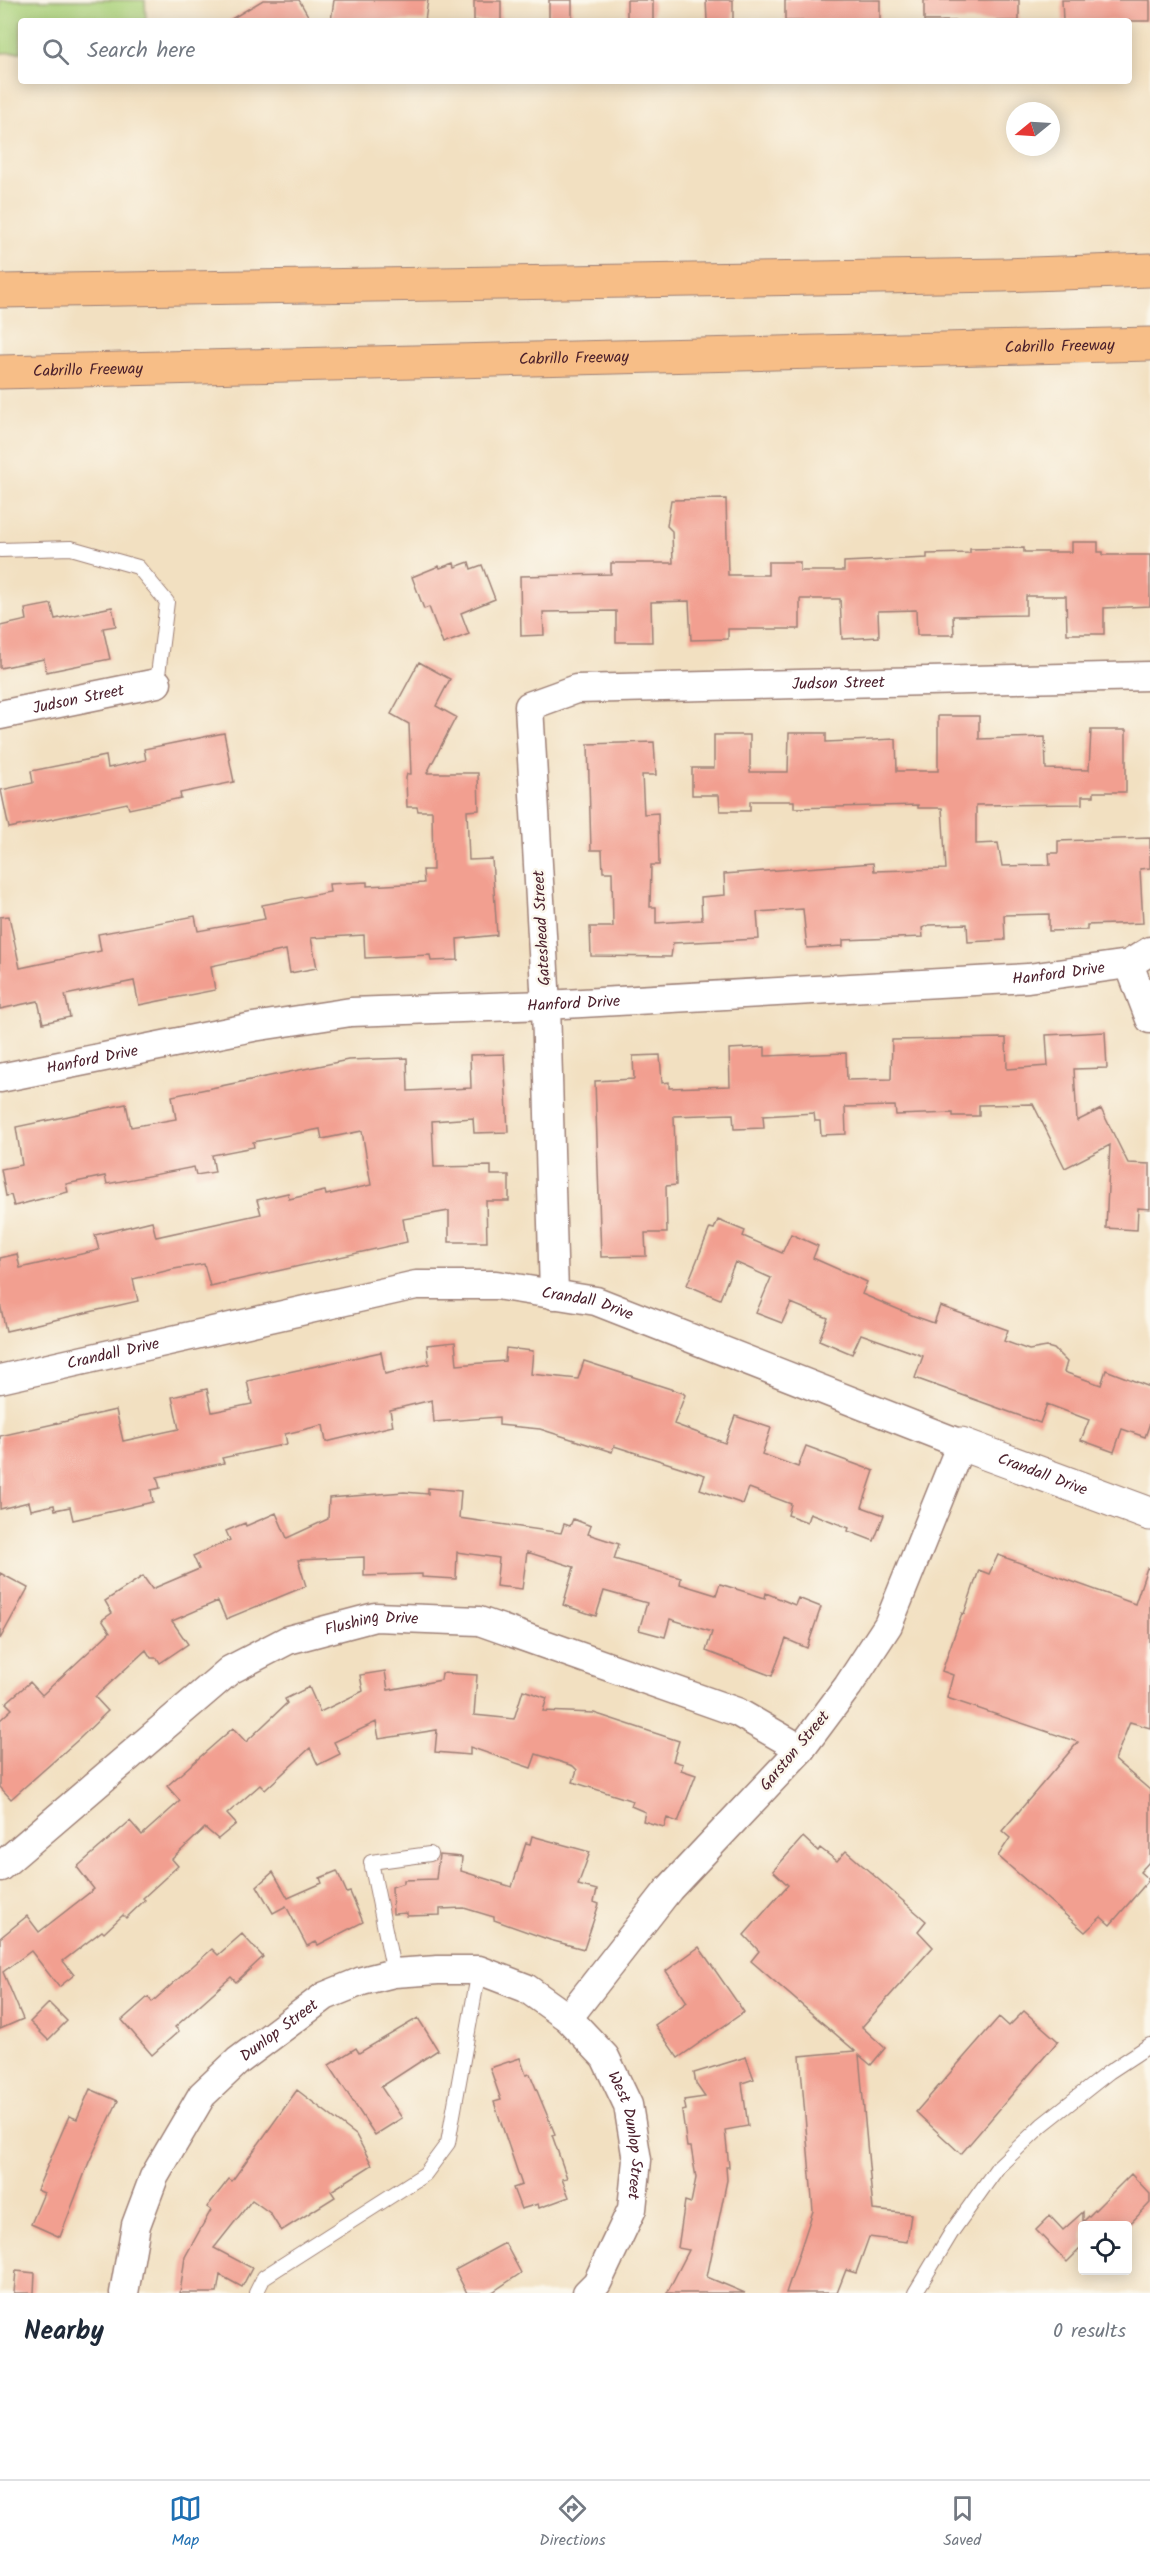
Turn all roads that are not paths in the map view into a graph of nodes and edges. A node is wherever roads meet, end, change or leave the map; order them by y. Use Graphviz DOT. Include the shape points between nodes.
graph roads {
  1 [pos="1150,270"];
  2 [pos="0,291"];
  3 [pos="1150,344"];
  4 [pos="0,372"];
  5 [pos="0,550"];
  6 [pos="1150,676"];
  7 [pos="157,683"];
  8 [pos="529,706"];
  9 [pos="0,715"];
  10 [pos="1140,957"];
  11 [pos="546,1005"];
  12 [pos="1150,1019"];
  13 [pos="0,1078"];
  14 [pos="554,1295"];
  15 [pos="0,1378"];
  16 [pos="961,1444"];
  17 [pos="1150,1514"];
  18 [pos="801,1749"];
  19 [pos="430,1854"];
  20 [pos="0,1867"];
  21 [pos="479,1970"];
  22 [pos="394,1973"];
  23 [pos="568,2018"];
  24 [pos="1150,2045"];
  25 [pos="124,2293"];
  26 [pos="256,2293"];
  27 [pos="587,2293"];
  28 [pos="915,2293"];
  1 -- 2 [label="highway"];
  3 -- 4 [label="highway, Cabrillo Freeway"];
  5 -- 7 [label="lane" via="71,548 138,567 167,602"];
  6 -- 8 [label="street, Judson Street" via="576,689"];
  7 -- 9 [label="street, Judson Street"];
  8 -- 11 [label="street, Gateshead Street"];
  10 -- 11 [label="street, Hanford Drive" via="1028,978"];
  10 -- 12 [label="street"];
  11 -- 13 [label="street, Hanford Drive" via="351,1012 253,1027"];
  11 -- 14 [label="street, Gateshead Street"];
  14 -- 15 [label="street, Crandall Drive" via="496,1284 416,1285"];
  14 -- 16 [label="street, Crandall Drive" via="596,1301"];
  16 -- 17 [label="street, Crandall Drive"];
  16 -- 18 [label="street, Garston Street" via="888,1625"];
  18 -- 20 [label="street, Flushing Drive" via="737,1712 479,1621 375,1617 288,1640 230,1670"];
  18 -- 23 [label="street, Garston Street" via="669,1889"];
  19 -- 22 [label="lane" via="371,1862"];
  21 -- 22 [label="street, Dunlop Street"];
  21 -- 23 [label="street, Dunlop Street" via="526,1988"];
  21 -- 26 [label="lane" via="448,2143 425,2174 264,2277"];
  22 -- 25 [label="street, Dunlop Street" via="325,1996 238,2061 202,2095 154,2176 136,2225"];
  23 -- 27 [label="street, West Dunlop Street" via="605,2057 628,2105 638,2160 632,2209 597,2283"];
  24 -- 28 [label="lane" via="1042,2125 998,2167"];
}
